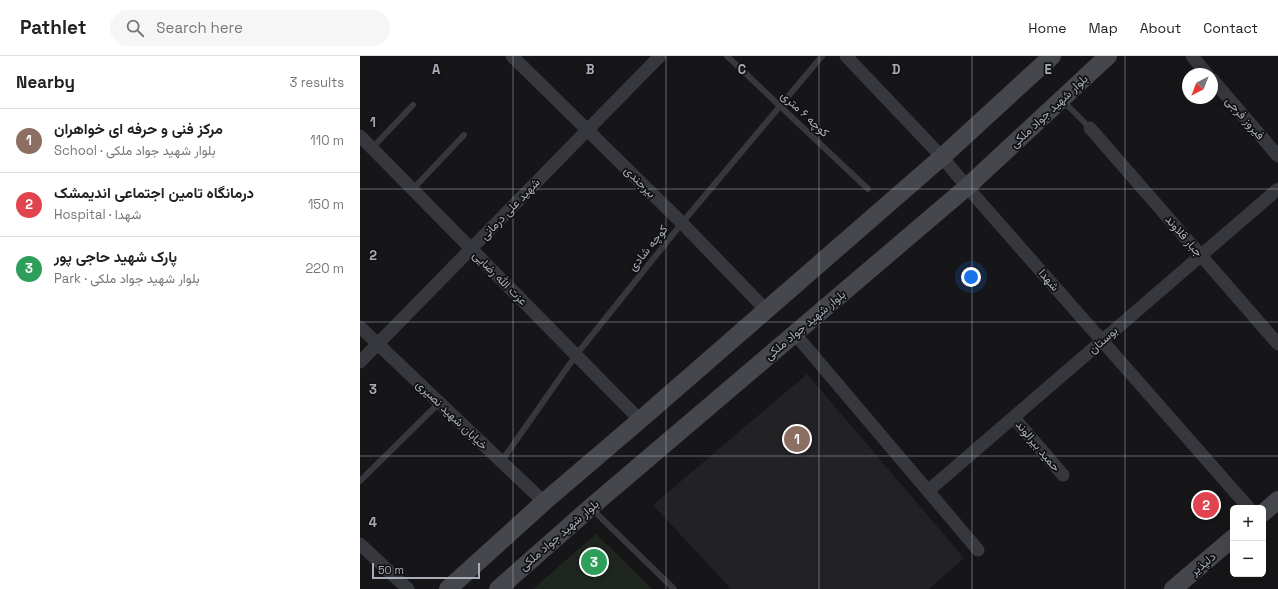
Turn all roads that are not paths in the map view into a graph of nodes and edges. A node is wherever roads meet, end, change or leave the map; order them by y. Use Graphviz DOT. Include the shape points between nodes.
graph roads {
  1 [pos="512,56"];
  2 [pos="660,56"];
  3 [pos="727,56"];
  4 [pos="822,56"];
  5 [pos="846,56"];
  6 [pos="1052,56"];
  7 [pos="1108,56"];
  8 [pos="1192,56"];
  9 [pos="1202,68"];
  10 [pos="1218,86"];
  11 [pos="1062,99"];
  12 [pos="413,106"];
  13 [pos="780,106"];
  14 [pos="1090,128"];
  15 [pos="588,130"];
  16 [pos="464,135"];
  17 [pos="360,136"];
  18 [pos="372,148"];
  19 [pos="1278,156"];
  20 [pos="942,157"];
  21 [pos="967,187"];
  22 [pos="413,189"];
  23 [pos="868,189"];
  24 [pos="1278,189"];
  25 [pos="682,223"];
  26 [pos="472,249"];
  27 [pos="1201,256"];
  28 [pos="766,310"];
  29 [pos="360,327"];
  30 [pos="795,334"];
  31 [pos="1102,341"];
  32 [pos="378,344"];
  33 [pos="1278,344"];
  34 [pos="576,355"];
  35 [pos="360,362"];
  36 [pos="439,403"];
  37 [pos="1014,418"];
  38 [pos="640,420"];
  39 [pos="501,462"];
  40 [pos="1063,475"];
  41 [pos="360,481"];
  42 [pos="928,491"];
  43 [pos="1278,500"];
  44 [pos="544,502"];
  45 [pos="1246,505"];
  46 [pos="591,507"];
  47 [pos="1266,510"];
  48 [pos="1230,541"];
  49 [pos="360,544"];
  50 [pos="978,550"];
  51 [pos="1179,587"];
  52 [pos="408,589"];
  53 [pos="448,589"];
  54 [pos="498,589"];
  55 [pos="674,589"];
  1 -- 15 [label="street, بیرجندی"];
  2 -- 15 [label="street, شهید علی درمانی"];
  3 -- 13 [label="lane, کوچه ۶ متری"];
  4 -- 13 [label="lane, کوچه شادی"];
  5 -- 20 [label="street, شهدا"];
  6 -- 20 [label="main road"];
  7 -- 11 [label="main road, بلوار شهید جواد ملکی"];
  8 -- 9 [label="street"];
  10 -- 19 [label="street, فیروز فرجی"];
  11 -- 14 [label="lane"];
  11 -- 21 [label="main road, بلوار شهید جواد ملکی"];
  12 -- 18 [label="lane"];
  13 -- 23 [label="lane, کوچه ۶ متری"];
  13 -- 25 [label="lane, کوچه شادی"];
  14 -- 27 [label="street, جبار قلاوند"];
  15 -- 25 [label="street, بیرجندی"];
  15 -- 26 [label="street, شهید علی درمانی"];
  16 -- 22 [label="lane"];
  17 -- 18 [label="street, عزت الله رضایی"];
  18 -- 22 [label="street, عزت الله رضایی"];
  20 -- 21 [label="street, شهدا"];
  20 -- 28 [label="main road"];
  21 -- 30 [label="main road, بلوار شهید جواد ملکی"];
  21 -- 31 [label="street, شهدا"];
  22 -- 26 [label="street, عزت الله رضایی"];
  24 -- 27 [label="street, بوستان"];
  25 -- 28 [label="street, بیرجندی"];
  25 -- 34 [label="lane, کوچه شادی"];
  26 -- 32 [label="street, شهید علی درمانی"];
  26 -- 34 [label="street, عزت الله رضایی"];
  27 -- 31 [label="street, بوستان"];
  27 -- 33 [label="street, جبار قلاوند"];
  28 -- 38 [label="main road"];
  29 -- 32 [label="street, خیابان شهید نصیری"];
  30 -- 42 [label="street"];
  30 -- 46 [label="main road, بلوار شهید جواد ملکی"];
  31 -- 37 [label="street, بوستان"];
  31 -- 45 [label="street, شهدا"];
  32 -- 35 [label="street, شهید علی درمانی"];
  32 -- 36 [label="street, خیابان شهید نصیری"];
  34 -- 38 [label="street, عزت الله رضایی"];
  34 -- 39 [label="lane, کوچه شادی"];
  36 -- 39 [label="street, خیابان شهید نصیری"];
  36 -- 41 [label="lane"];
  37 -- 40 [label="street, حمید بیرالوند"];
  37 -- 42 [label="street, بوستان"];
  38 -- 44 [label="main road"];
  39 -- 44 [label="street, خیابان شهید نصیری"];
  42 -- 50 [label="street"];
  43 -- 47 [label="main road"];
  44 -- 53 [label="main road"];
  46 -- 54 [label="main road, بلوار شهید جواد ملکی"];
  46 -- 55 [label="lane"];
  48 -- 51 [label="main road, دلپذیر"];
  49 -- 52 [label="street"];
}
